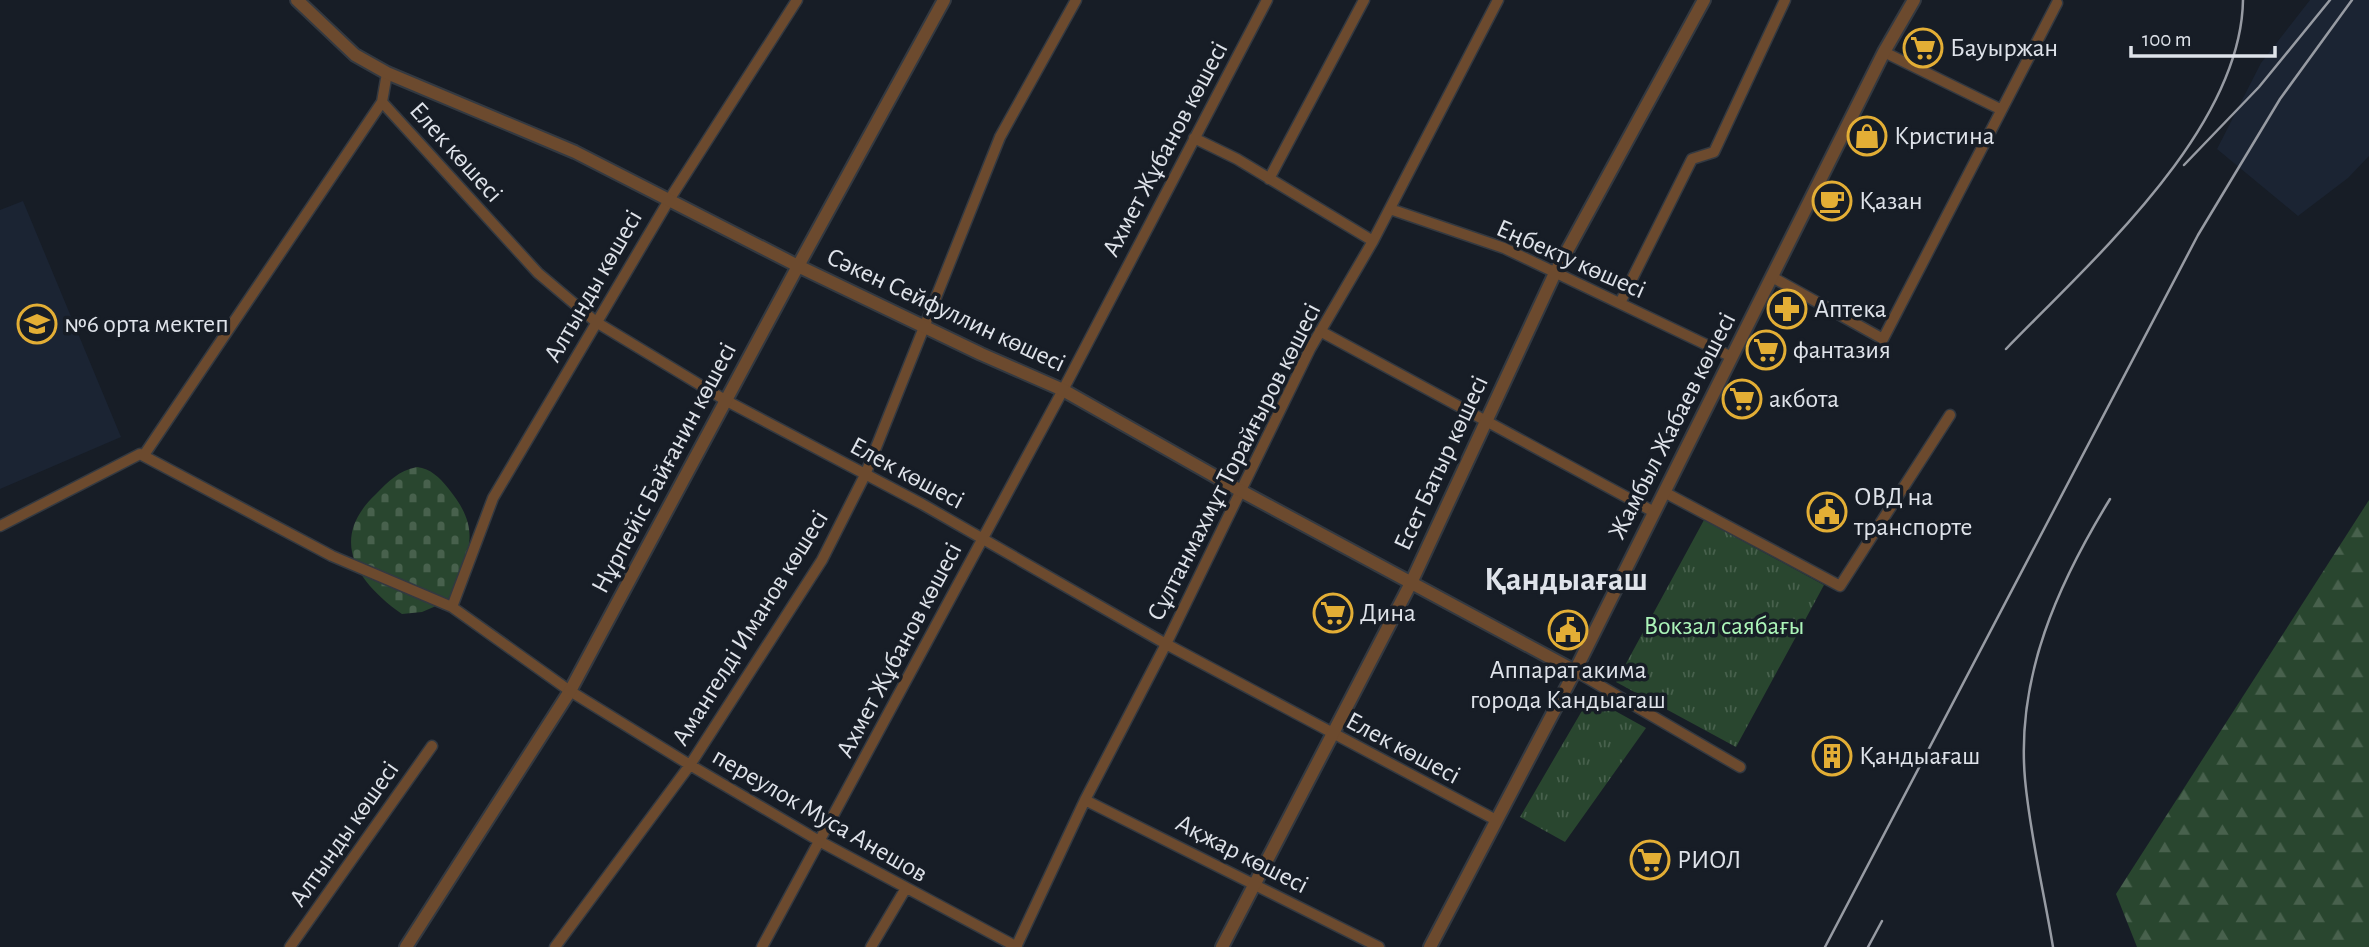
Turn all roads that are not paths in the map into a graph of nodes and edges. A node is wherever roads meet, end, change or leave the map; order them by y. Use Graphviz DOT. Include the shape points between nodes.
graph roads {
  1 [pos="297,0"];
  2 [pos="797,0"];
  3 [pos="944,0"];
  4 [pos="1076,0"];
  5 [pos="1267,0"];
  6 [pos="1364,0"];
  7 [pos="1498,0"];
  8 [pos="1704,0"];
  9 [pos="1785,0"];
  10 [pos="1914,0"];
  11 [pos="2057,2"];
  12 [pos="1884,52"];
  13 [pos="387,73"];
  14 [pos="382,102"];
  15 [pos="2000,109"];
  16 [pos="1194,138"];
  17 [pos="1269,178"];
  18 [pos="668,200"];
  19 [pos="1390,209"];
  20 [pos="1373,241"];
  21 [pos="798,265"];
  22 [pos="1555,273"];
  23 [pos="1772,277"];
  24 [pos="1620,303"];
  25 [pos="596,322"];
  26 [pos="926,328"];
  27 [pos="1320,331"];
  28 [pos="1732,357"];
  29 [pos="1063,390"];
  30 [pos="725,400"];
  31 [pos="1950,415"];
  32 [pos="1484,421"];
  33 [pos="144,455"];
  34 [pos="865,475"];
  35 [pos="1241,491"];
  36 [pos="1664,492"];
  37 [pos="1654,512"];
  38 [pos="0,526"];
  39 [pos="983,538"];
  40 [pos="1411,583"];
  41 [pos="452,607"];
  42 [pos="1166,644"];
  43 [pos="1575,671"];
  44 [pos="570,691"];
  45 [pos="1332,734"];
  46 [pos="432,746"];
  47 [pos="690,765"];
  48 [pos="1740,767"];
  49 [pos="1085,800"];
  50 [pos="1496,820"];
  51 [pos="821,842"];
  52 [pos="1254,884"];
  53 [pos="906,888"];
  54 [pos="290,947"];
  55 [pos="406,947"];
  56 [pos="555,947"];
  57 [pos="762,947"];
  58 [pos="871,947"];
  59 [pos="1016,947"];
  60 [pos="1222,947"];
  61 [pos="1380,947"];
  62 [pos="1430,947"];
  1 -- 13 [label="street, Сәкен Сейфуллин көшесі" via="355,55"];
  2 -- 18 [label="street, Алтынды көшесі"];
  3 -- 21 [label="street, Нұрпейіс Байғанин көшесі"];
  4 -- 26 [label="street, Амангелді Иманов көшесі" via="1000,137"];
  5 -- 16 [label="street, Ахмет Жұбанов көшесі"];
  6 -- 17 [label="street"];
  7 -- 19 [label="street, Сұлтанмахмұт Торайғыров көшесі"];
  8 -- 22 [label="street, Есет Батыр көшесі"];
  9 -- 24 [label="street" via="1714,152 1692,159"];
  10 -- 12 [label="street, Жамбыл Жабаев көшесі"];
  11 -- 15 [label="street"];
  12 -- 15 [label="street"];
  12 -- 23 [label="street, Жамбыл Жабаев көшесі"];
  13 -- 14 [label="street, Елек көшесі"];
  13 -- 18 [label="street, Сәкен Сейфуллин көшесі" via="575,152"];
  14 -- 25 [label="street, Елек көшесі" via="538,273"];
  14 -- 33 [label="street"];
  15 -- 23 [label="street" via="1883,339"];
  16 -- 17 [label="street"];
  16 -- 29 [label="street, Ахмет Жұбанов көшесі"];
  17 -- 20 [label="street"];
  18 -- 21 [label="street, Сәкен Сейфуллин көшесі"];
  18 -- 25 [label="street, Алтынды көшесі"];
  19 -- 20 [label="street, Сұлтанмахмұт Торайғыров көшесі"];
  19 -- 22 [label="street, Еңбекту көшесі" via="1504,248"];
  20 -- 27 [label="street, Сұлтанмахмұт Торайғыров көшесі"];
  21 -- 26 [label="street, Сәкен Сейфуллин көшесі"];
  21 -- 30 [label="street, Нұрпейіс Байғанин көшесі"];
  22 -- 24 [label="street, Еңбекту көшесі"];
  22 -- 32 [label="street, Есет Батыр көшесі"];
  23 -- 28 [label="street, Жамбыл Жабаев көшесі"];
  24 -- 28 [label="street, Еңбекту көшесі"];
  25 -- 30 [label="street, Елек көшесі"];
  25 -- 41 [label="street, Алтынды көшесі" via="493,498"];
  26 -- 29 [label="street, Сәкен Сейфуллин көшесі"];
  26 -- 34 [label="street, Амангелді Иманов көшесі"];
  27 -- 32 [label="street"];
  27 -- 35 [label="street, Сұлтанмахмұт Торайғыров көшесі"];
  28 -- 36 [label="street, Жамбыл Жабаев көшесі"];
  29 -- 35 [label="street, Сәкен Сейфуллин көшесі"];
  29 -- 39 [label="street, Ахмет Жұбанов көшесі"];
  30 -- 34 [label="street, Елек көшесі"];
  30 -- 44 [label="street, Нұрпейіс Байғанин көшесі"];
  31 -- 36 [label="street" via="1840,586"];
  32 -- 37 [label="street"];
  32 -- 40 [label="street, Есет Батыр көшесі"];
  33 -- 38 [label="street"];
  33 -- 41 [label="street, переулок Муса Анешов" via="332,555"];
  34 -- 39 [label="street, Елек көшесі"];
  34 -- 47 [label="street, Амангелді Иманов көшесі" via="822,560"];
  35 -- 40 [label="street, Сәкен Сейфуллин көшесі"];
  35 -- 42 [label="street, Сұлтанмахмұт Торайғыров көшесі"];
  36 -- 37 [label="street, Жамбыл Жабаев көшесі"];
  37 -- 43 [label="street, Жамбыл Жабаев көшесі"];
  39 -- 42 [label="street, Елек көшесі"];
  39 -- 51 [label="street, Ахмет Жұбанов көшесі"];
  40 -- 43 [label="street, Сәкен Сейфуллин көшесі"];
  40 -- 45 [label="street, Есет Батыр көшесі"];
  41 -- 44 [label="street, переулок Муса Анешов"];
  42 -- 45 [label="street, Елек көшесі"];
  42 -- 49 [label="street, Сұлтанмахмұт Торайғыров көшесі"];
  43 -- 48 [label="street"];
  43 -- 50 [label="street, Жамбыл Жабаев көшесі"];
  44 -- 47 [label="street, переулок Муса Анешов"];
  44 -- 55 [label="street, Нұрпейіс Байғанин көшесі"];
  45 -- 50 [label="street, Елек көшесі"];
  45 -- 52 [label="street, Есет Батыр көшесі"];
  46 -- 54 [label="street, Алтынды көшесі"];
  47 -- 51 [label="street, переулок Муса Анешов"];
  47 -- 56 [label="street, Амангелді Иманов көшесі"];
  49 -- 52 [label="street, Ақжар көшесі"];
  49 -- 59 [label="street, Сұлтанмахмұт Торайғыров көшесі"];
  50 -- 62 [label="street, Жамбыл Жабаев көшесі"];
  51 -- 53 [label="street, переулок Муса Анешов"];
  51 -- 57 [label="street, Ахмет Жұбанов көшесі"];
  52 -- 60 [label="street, Есет Батыр көшесі"];
  52 -- 61 [label="street, Ақжар көшесі"];
  53 -- 58 [label="street"];
  53 -- 59 [label="street, переулок Муса Анешов"];
}
